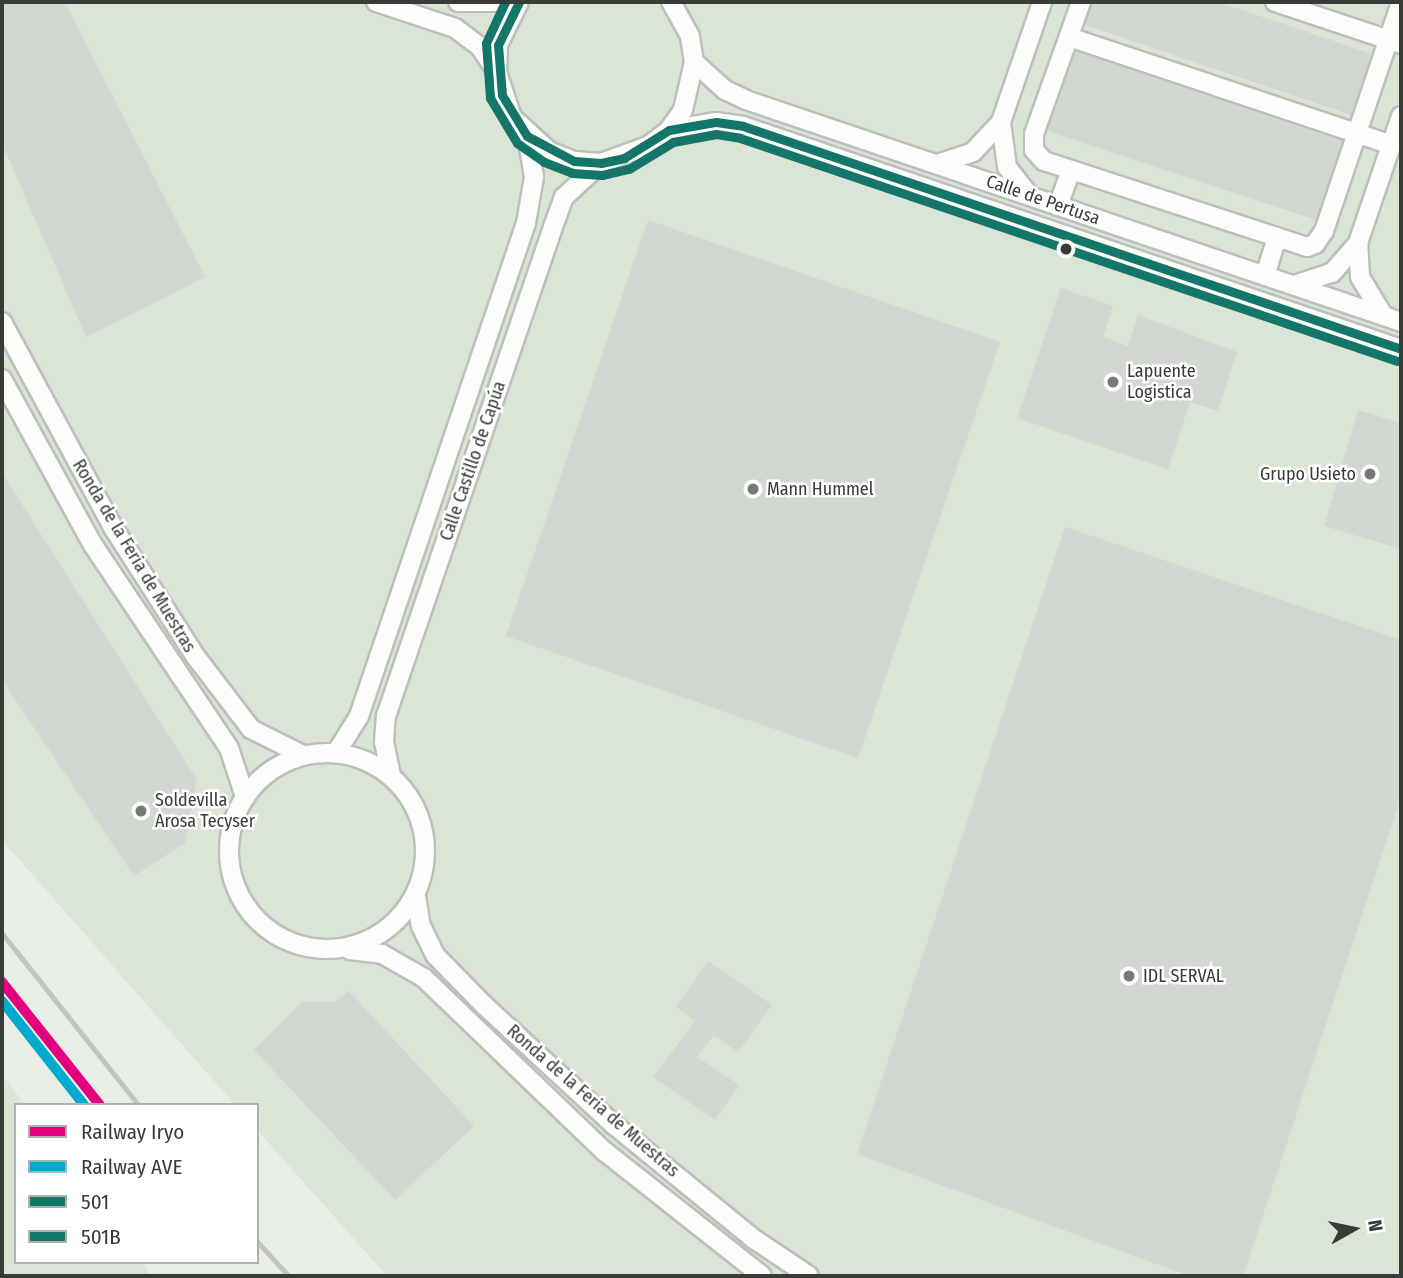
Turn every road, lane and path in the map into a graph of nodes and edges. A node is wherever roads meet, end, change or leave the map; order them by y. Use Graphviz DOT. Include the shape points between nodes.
graph roads {
  1 [pos="376,2"];
  2 [pos="458,2"];
  3 [pos="496,2"];
  4 [pos="519,2"];
  5 [pos="671,2"];
  6 [pos="1042,2"];
  7 [pos="1081,2"];
  8 [pos="1275,2"];
  9 [pos="1401,2"];
  10 [pos="1069,37"];
  11 [pos="1395,42"];
  12 [pos="694,62"];
  13 [pos="497,72"];
  14 [pos="1401,116"];
  15 [pos="1001,122"];
  16 [pos="669,130"];
  17 [pos="1357,132"];
  18 [pos="527,136"];
  19 [pos="1391,145"];
  20 [pos="601,163"];
  21 [pos="937,164"];
  22 [pos="1071,170"];
  23 [pos="1030,196"];
  24 [pos="1058,206"];
  25 [pos="1277,237"];
  26 [pos="1358,243"];
  27 [pos="1265,276"];
  28 [pos="1294,285"];
  29 [pos="1384,316"];
  30 [pos="1401,321"];
  31 [pos="2,322"];
  32 [pos="1401,349"];
  33 [pos="2,379"];
  34 [pos="336,753"];
  35 [pos="303,755"];
  36 [pos="391,775"];
  37 [pos="245,797"];
  38 [pos="416,896"];
  39 [pos="344,949"];
  40 [pos="762,1276"];
  41 [pos="809,1276"];
  1 -- 13 [label="street" via="455,28 480,47"];
  2 -- 3 [label="street"];
  4 -- 13 [label="street" via="498,45"];
  5 -- 12 [label="street" via="690,36"];
  6 -- 15 [label="street"];
  7 -- 10 [label="street"];
  8 -- 11 [label="street"];
  9 -- 11 [label="street"];
  10 -- 17 [label="street"];
  10 -- 22 [label="street" via="1034,134 1034,150 1044,161"];
  11 -- 17 [label="street"];
  12 -- 16 [label="street" via="683,110"];
  12 -- 21 [label="street, Calle de Pertusa" via="736,96"];
  13 -- 18 [label="street" via="502,95"];
  14 -- 19 [label="street"];
  15 -- 21 [label="street" via="973,152"];
  15 -- 23 [label="street" via="1007,167"];
  16 -- 20 [label="street" via="624,158"];
  16 -- 32 [label="street, Calle de Pertusa" via="716,122 743,126"];
  17 -- 19 [label="street"];
  17 -- 25 [label="street" via="1315,244 1307,247"];
  18 -- 20 [label="street" via="574,161"];
  18 -- 34 [label="street, Calle Castillo de Capúa" via="534,177 526,223 359,716"];
  19 -- 26 [label="street"];
  20 -- 36 [label="street, Calle Castillo de Capúa" via="580,177 564,197 553,227 386,716 384,742"];
  21 -- 23 [label="street, Calle de Pertusa"];
  22 -- 24 [label="street"];
  22 -- 25 [label="street"];
  23 -- 24 [label="street, Calle de Pertusa"];
  24 -- 27 [label="street, Calle de Pertusa"];
  25 -- 27 [label="street"];
  26 -- 28 [label="street" via="1332,272"];
  26 -- 29 [label="street" via="1360,277"];
  27 -- 28 [label="street, Calle de Pertusa"];
  28 -- 29 [label="street, Calle de Pertusa"];
  29 -- 30 [label="street, Calle de Pertusa"];
  31 -- 35 [label="street, Ronda de la Feria de Muestras" via="114,529 195,657 251,729"];
  33 -- 37 [label="street, Ronda de la Feria de Muestras" via="93,545 229,748"];
  34 -- 35 [label="street, Ronda de la Feria de Muestras"];
  34 -- 36 [label="street, Ronda de la Feria de Muestras" via="360,758"];
  35 -- 37 [label="street, Ronda de la Feria de Muestras" via="261,778"];
  36 -- 38 [label="street, Ronda de la Feria de Muestras" via="408,795 423,832 424,871"];
  37 -- 39 [label="street, Ronda de la Feria de Muestras" via="229,841 229,865 246,909 265,929 289,943 316,950"];
  38 -- 39 [label="street, Ronda de la Feria de Muestras" via="373,940"];
  38 -- 41 [label="street, Ronda de la Feria de Muestras" via="421,926 435,955 485,1006 614,1125 754,1239"];
  39 -- 40 [label="street, Ronda de la Feria de Muestras" via="382,954 424,978 604,1151"];
}
